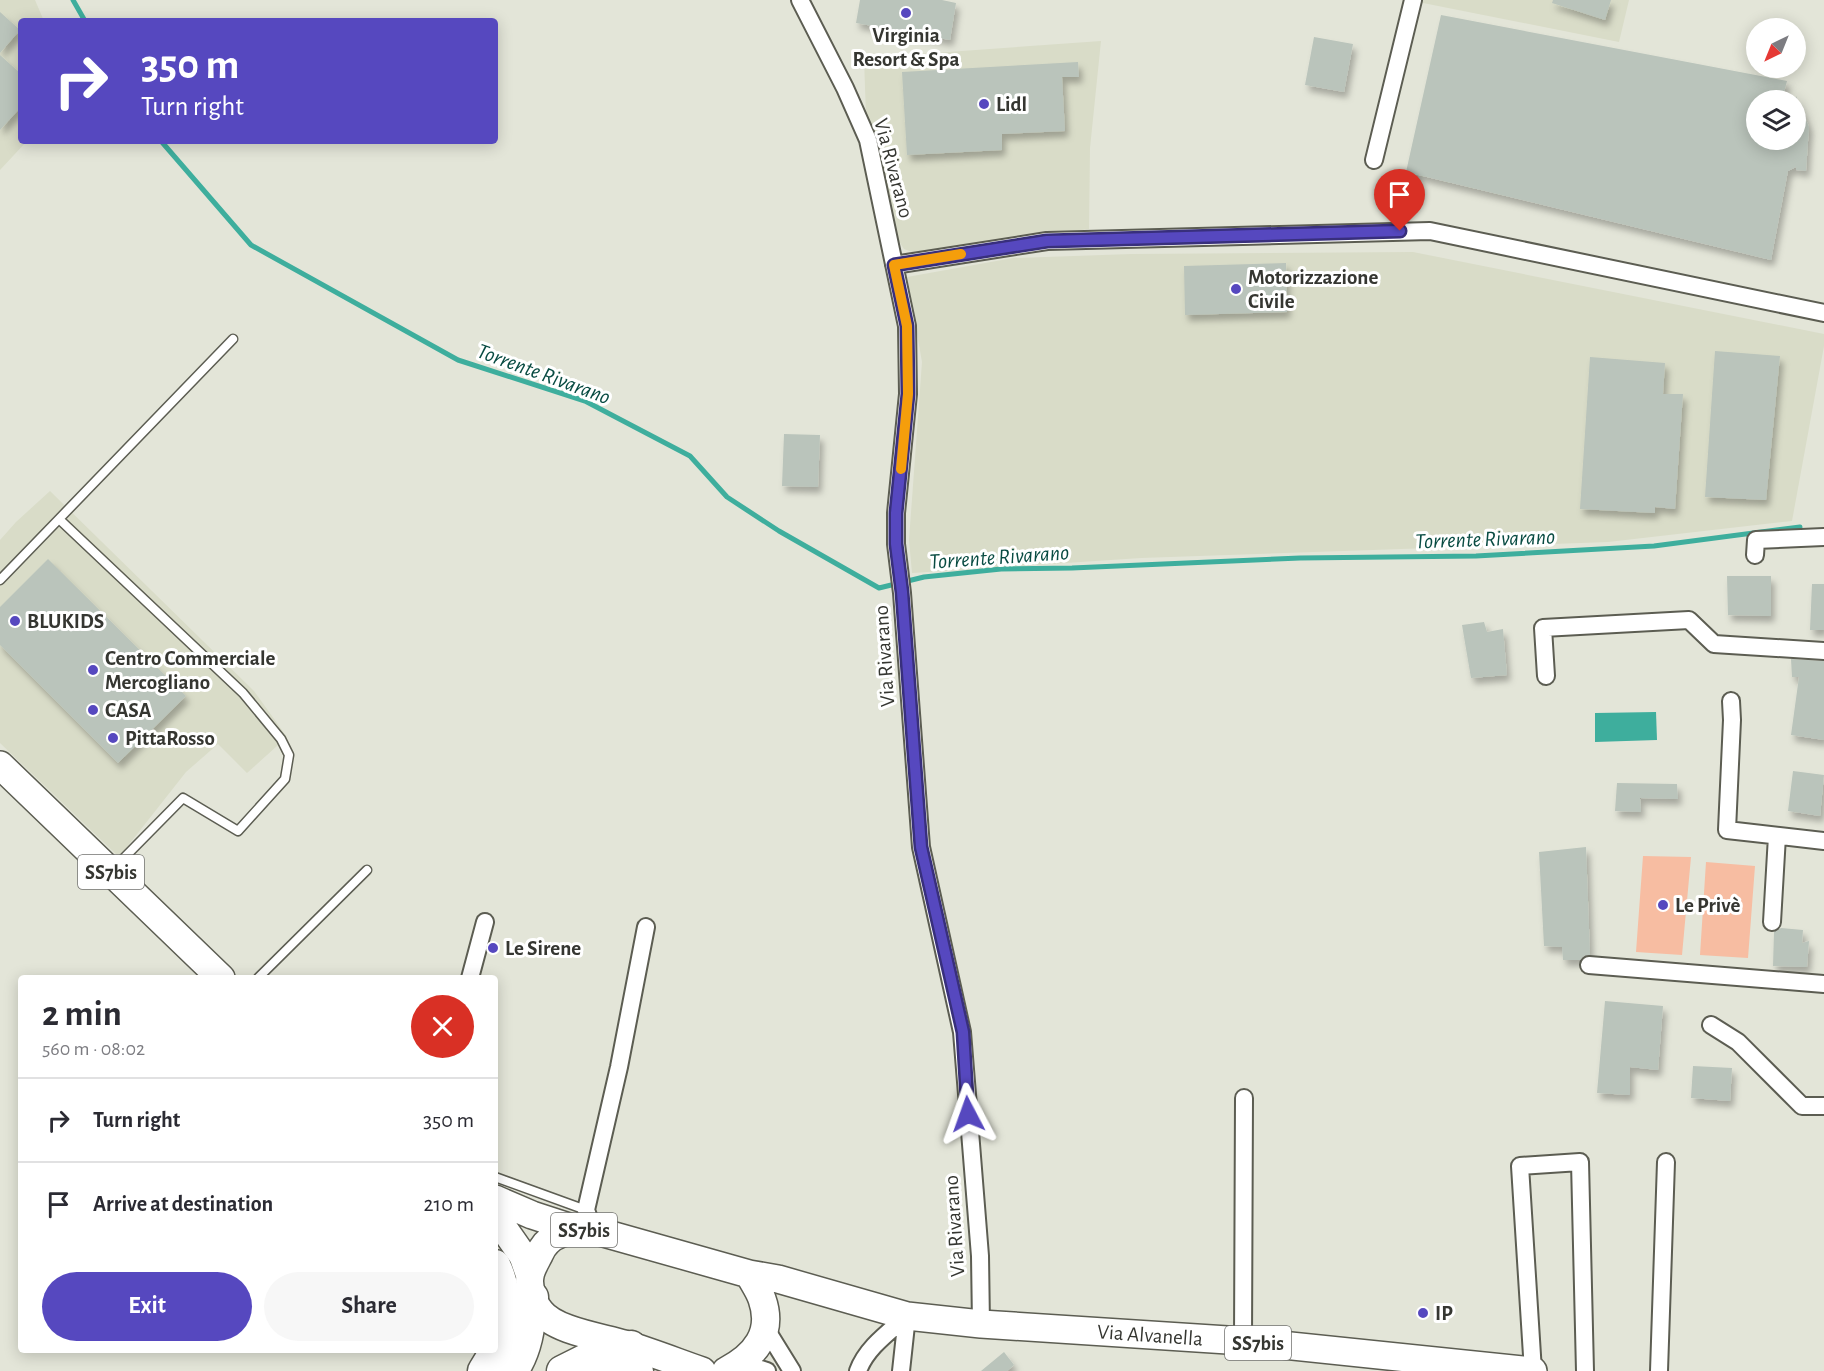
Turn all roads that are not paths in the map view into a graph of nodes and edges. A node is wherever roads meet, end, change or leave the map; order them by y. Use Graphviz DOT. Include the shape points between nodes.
graph roads {
  1 [pos="800,0"];
  2 [pos="1413,0"];
  3 [pos="1374,160"];
  4 [pos="894,265"];
  5 [pos="1824,313"];
  6 [pos="233,339"];
  7 [pos="59,519"];
  8 [pos="1824,537"];
  9 [pos="1755,555"];
  10 [pos="0,580"];
  11 [pos="1824,651"];
  12 [pos="1546,676"];
  13 [pos="1731,701"];
  14 [pos="0,765"];
  15 [pos="1777,837"];
  16 [pos="1824,841"];
  17 [pos="367,870"];
  18 [pos="111,872"];
  19 [pos="485,922"];
  20 [pos="1772,922"];
  21 [pos="646,927"];
  22 [pos="1589,965"];
  23 [pos="216,975"];
  24 [pos="261,975"];
  25 [pos="471,975"];
  26 [pos="1824,984"];
  27 [pos="1711,1025"];
  28 [pos="1244,1098"];
  29 [pos="1824,1106"];
  30 [pos="1666,1162"];
  31 [pos="498,1179"];
  32 [pos="498,1200"];
  33 [pos="498,1220"];
  34 [pos="586,1223"];
  35 [pos="498,1274"];
  36 [pos="749,1274"];
  37 [pos="531,1287"];
  38 [pos="841,1298"];
  39 [pos="907,1316"];
  40 [pos="766,1322"];
  41 [pos="981,1324"];
  42 [pos="1243,1341"];
  43 [pos="498,1343"];
  44 [pos="493,1353"];
  45 [pos="634,1359"];
  46 [pos="734,1367"];
  47 [pos="483,1371"];
  48 [pos="513,1371"];
  49 [pos="562,1371"];
  50 [pos="588,1371"];
  51 [pos="702,1371"];
  52 [pos="767,1371"];
  53 [pos="792,1371"];
  54 [pos="858,1371"];
  55 [pos="901,1371"];
  56 [pos="1533,1371"];
  57 [pos="1585,1371"];
  58 [pos="1659,1371"];
  1 -- 4 [label="street, Via Rivarano" via="868,140"];
  2 -- 3 [label="street"];
  4 -- 5 [label="street" via="1047,241 1430,231"];
  4 -- 41 [label="street, Via Rivarano" via="907,326 908,394 896,544 921,847 963,1032 980,1256"];
  6 -- 7 [label="lane"];
  7 -- 10 [label="lane"];
  7 -- 18 [label="lane" via="243,693 290,755 285,779 238,831 183,798"];
  8 -- 9 [label="street" via="1756,540"];
  11 -- 12 [label="street" via="1714,644 1689,620 1543,628"];
  13 -- 15 [label="street" via="1727,830"];
  14 -- 18 [label="main road, SS7bis"];
  15 -- 16 [label="street"];
  15 -- 20 [label="street"];
  17 -- 24 [label="lane"];
  18 -- 23 [label="main road, SS7bis"];
  19 -- 25 [label="street"];
  21 -- 34 [label="street"];
  22 -- 26 [label="street"];
  27 -- 29 [label="street" via="1737,1042 1802,1106"];
  28 -- 42 [label="street"];
  30 -- 58 [label="street"];
  31 -- 34 [label="lane"];
  32 -- 34 [label="main road, SS7bis" via="532,1215"];
  33 -- 37 [label="main road, SS7bis" via="523,1256"];
  34 -- 36 [label="main road, SS7bis"];
  34 -- 37 [label="main road, SS7bis" via="558,1234 542,1247"];
  35 -- 43 [label="highway" via="504,1293"];
  36 -- 38 [label="main road, SS7bis"];
  36 -- 40 [label="main road" via="762,1298"];
  37 -- 45 [label="main road, SS7bis" via="539,1310 547,1318"];
  37 -- 48 [label="highway" via="527,1342"];
  38 -- 39 [label="main road, Via Alvanella / SS7bis"];
  38 -- 40 [label="main road, SS7bis" via="790,1302"];
  39 -- 41 [label="main road, Via Alvanella / SS7bis"];
  39 -- 54 [label="street" via="862,1359"];
  39 -- 55 [label="street"];
  40 -- 46 [label="main road" via="754,1351"];
  40 -- 53 [label="street"];
  41 -- 42 [label="main road, Via Alvanella / SS7bis"];
  42 -- 56 [label="main road, Via Alvanella / SS7bis"];
  44 -- 47 [label="highway"];
  45 -- 49 [label="highway" via="586,1359"];
  45 -- 50 [label="highway"];
  45 -- 51 [label="main road, SS7bis"];
  46 -- 52 [label="street"];
  56 -- 57 [label="street, Via Alvanella" via="1520,1167 1580,1162"];
}
